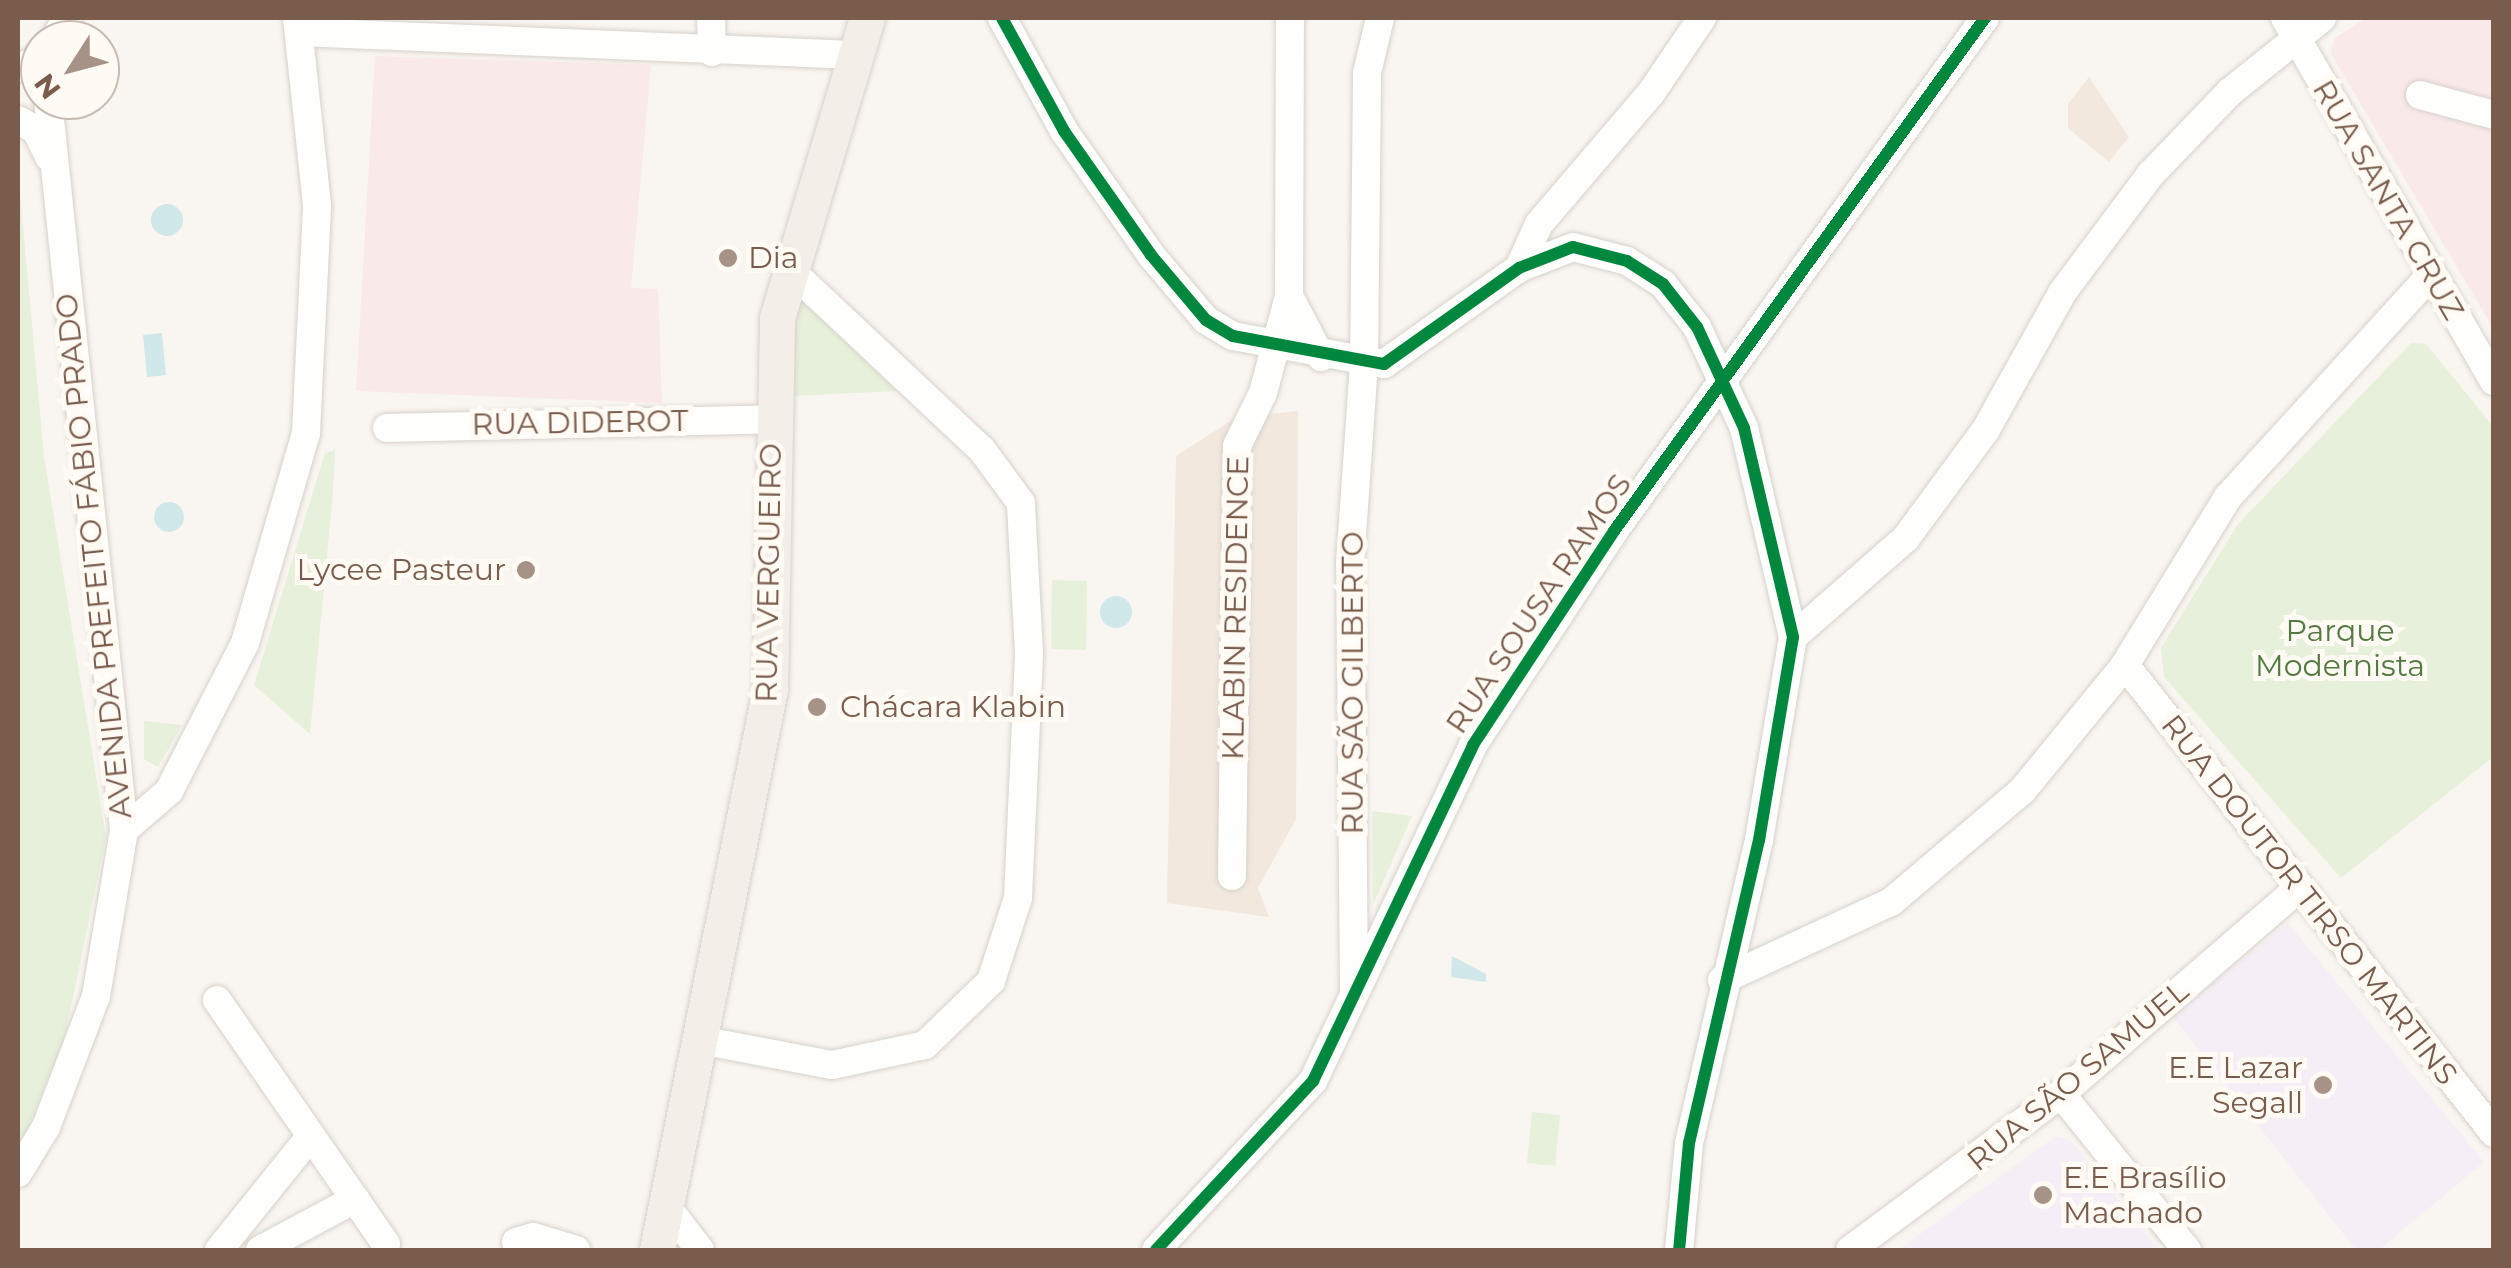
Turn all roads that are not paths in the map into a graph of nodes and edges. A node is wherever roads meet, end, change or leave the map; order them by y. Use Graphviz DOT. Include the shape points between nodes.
graph roads {
  1 [pos="711,18"];
  2 [pos="867,18"];
  3 [pos="1002,18"];
  4 [pos="1290,18"];
  5 [pos="1380,18"];
  6 [pos="1702,18"];
  7 [pos="1985,18"];
  8 [pos="2322,18"];
  9 [pos="298,25"];
  10 [pos="2290,27"];
  11 [pos="510,28"];
  12 [pos="712,52"];
  13 [pos="854,55"];
  14 [pos="2420,95"];
  15 [pos="2494,115"];
  16 [pos="18,120"];
  17 [pos="49,120"];
  18 [pos="50,158"];
  19 [pos="1563,198"];
  20 [pos="1589,249"];
  21 [pos="787,267"];
  22 [pos="1519,268"];
  23 [pos="2436,288"];
  24 [pos="1289,296"];
  25 [pos="1269,346"];
  26 [pos="1321,357"];
  27 [pos="1364,366"];
  28 [pos="2494,381"];
  29 [pos="1727,383"];
  30 [pos="772,419"];
  31 [pos="388,428"];
  32 [pos="1794,637"];
  33 [pos="2126,666"];
  34 [pos="124,830"];
  35 [pos="1232,876"];
  36 [pos="2298,889"];
  37 [pos="1722,980"];
  38 [pos="218,1000"];
  39 [pos="1354,1000"];
  40 [pos="705,1042"];
  41 [pos="2061,1094"];
  42 [pos="2494,1134"];
  43 [pos="309,1138"];
  44 [pos="18,1173"];
  45 [pos="355,1199"];
  46 [pos="670,1211"];
  47 [pos="516,1242"];
  48 [pos="386,1244"];
  49 [pos="1165,1247"];
  50 [pos="219,1250"];
  51 [pos="260,1250"];
  52 [pos="576,1250"];
  53 [pos="657,1250"];
  54 [pos="700,1250"];
  55 [pos="1679,1250"];
  56 [pos="1850,1250"];
  57 [pos="2187,1250"];
  1 -- 12 [label="street"];
  2 -- 13 [label="main road, RUA VERGUEIRO"];
  3 -- 25 [label="street" via="1064,131 1184,295 1232,336"];
  4 -- 24 [label="street"];
  5 -- 27 [label="street, RUA SÃO GILBERTO" via="1367,73"];
  6 -- 19 [label="street"];
  7 -- 29 [label="street, RUA SOUSA RAMOS"];
  8 -- 10 [label="street"];
  9 -- 11 [label="street"];
  9 -- 34 [label="street" via="317,206 306,433 245,642 169,791"];
  10 -- 23 [label="street, RUA SANTA CRUZ" via="2383,219"];
  10 -- 32 [label="street" via="2151,174 1906,538"];
  11 -- 12 [label="street"];
  12 -- 13 [label="street"];
  13 -- 21 [label="main road, RUA VERGUEIRO"];
  14 -- 15 [label="street"];
  16 -- 18 [label="street" via="36,130"];
  17 -- 18 [label="street, AVENIDA PREFEITO FÁBIO PRADO"];
  18 -- 34 [label="street, AVENIDA PREFEITO FÁBIO PRADO"];
  19 -- 20 [label="street"];
  19 -- 22 [label="street"];
  20 -- 22 [label="street" via="1558,250"];
  20 -- 29 [label="street" via="1663,284"];
  21 -- 30 [label="main road, RUA VERGUEIRO"];
  21 -- 40 [label="street" via="982,450 1021,503 1029,653 1018,898 991,981 925,1045 832,1066"];
  22 -- 27 [label="street" via="1412,352"];
  23 -- 28 [label="street, RUA SANTA CRUZ"];
  23 -- 33 [label="street" via="2395,322 2228,498"];
  24 -- 25 [label="street, KLABIN RESIDENCE"];
  24 -- 26 [label="street"];
  25 -- 26 [label="street"];
  25 -- 35 [label="street, KLABIN RESIDENCE" via="1263,393 1237,446"];
  26 -- 27 [label="street"];
  27 -- 39 [label="street, RUA SÃO GILBERTO" via="1350,564"];
  29 -- 32 [label="street"];
  29 -- 39 [label="street, RUA SOUSA RAMOS" via="1614,531 1473,745"];
  30 -- 31 [label="street, RUA DIDEROT"];
  30 -- 40 [label="main road, RUA VERGUEIRO" via="770,689"];
  32 -- 37 [label="street" via="1759,840"];
  33 -- 36 [label="street, RUA DOUTOR TIRSO MARTINS"];
  33 -- 37 [label="street" via="2043,768 1933,871 1891,902"];
  34 -- 44 [label="street, AVENIDA PREFEITO FÁBIO PRADO" via="96,996 46,1127"];
  36 -- 41 [label="street, RUA SÃO SAMUEL"];
  36 -- 42 [label="street, RUA DOUTOR TIRSO MARTINS"];
  37 -- 55 [label="street" via="1689,1143"];
  38 -- 43 [label="street"];
  39 -- 49 [label="street, RUA SOUSA RAMOS" via="1313,1081"];
  40 -- 46 [label="main road, RUA VERGUEIRO"];
  41 -- 56 [label="street, RUA SÃO SAMUEL"];
  41 -- 57 [label="street"];
  43 -- 45 [label="street"];
  43 -- 50 [label="street"];
  45 -- 48 [label="street"];
  45 -- 51 [label="street"];
  46 -- 53 [label="main road, RUA VERGUEIRO"];
  46 -- 54 [label="street"];
  47 -- 52 [label="street" via="533,1237"];
}
